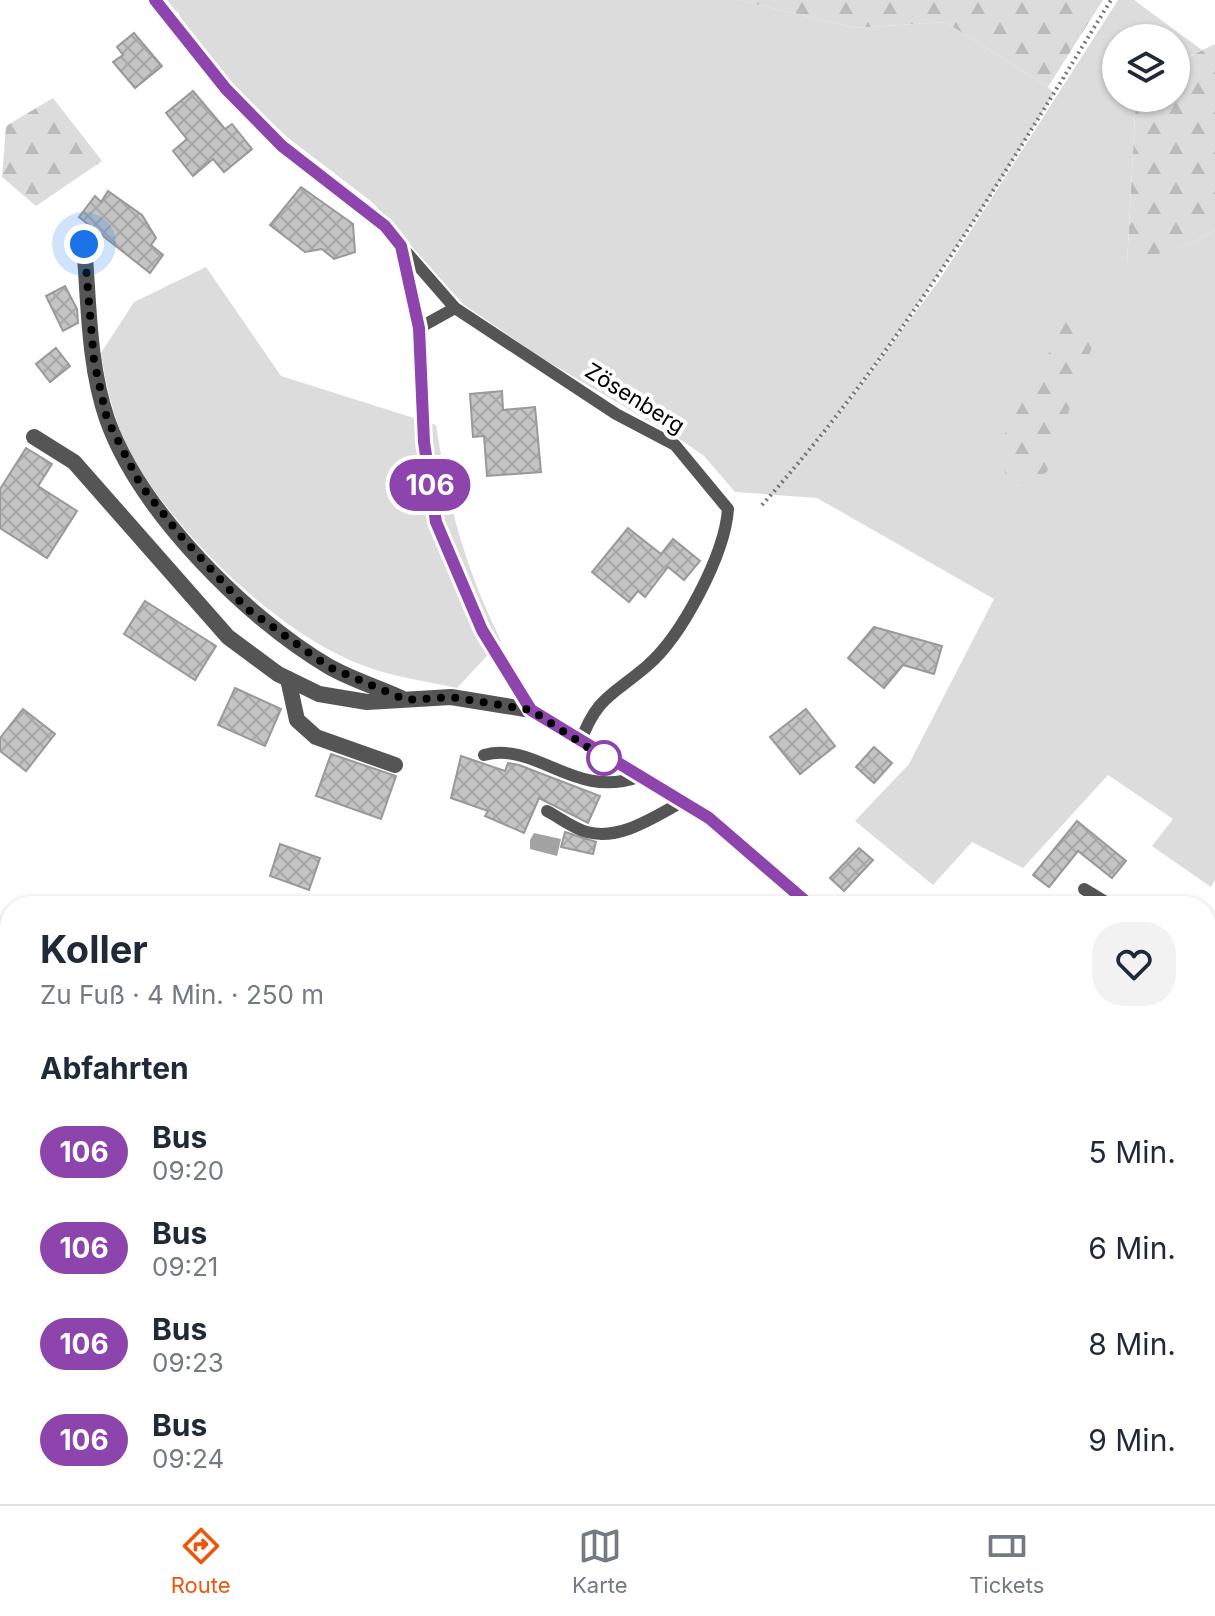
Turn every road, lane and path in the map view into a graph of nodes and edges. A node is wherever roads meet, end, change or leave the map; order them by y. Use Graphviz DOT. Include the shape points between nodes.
graph roads {
  1 [pos="155,0"];
  2 [pos="1111,0"];
  3 [pos="84,244"];
  4 [pos="401,246"];
  5 [pos="455,308"];
  6 [pos="419,328"];
  7 [pos="34,437"];
  8 [pos="762,505"];
  9 [pos="288,679"];
  10 [pos="406,700"];
  11 [pos="531,710"];
  12 [pos="580,743"];
  13 [pos="484,755"];
  14 [pos="395,765"];
  15 [pos="638,777"];
  16 [pos="682,802"];
  17 [pos="547,811"];
  18 [pos="1084,889"];
  19 [pos="799,896"];
  20 [pos="1096,896"];
  1 -- 4 [label="street, Zösenberg" via="226,89 282,146 385,226"];
  2 -- 8 [label="path" via="994,191 900,330"];
  3 -- 10 [label="street" via="94,361 107,419 140,484 246,608 329,667"];
  4 -- 5 [label="lane, Zösenberg"];
  4 -- 6 [label="street"];
  5 -- 6 [label="lane"];
  5 -- 12 [label="lane, Zösenberg" via="616,414 675,445 728,509 710,574 675,631 649,665 595,707"];
  6 -- 11 [label="street" via="424,442 436,522 482,630"];
  7 -- 9 [label="street" via="74,462 228,637"];
  9 -- 10 [label="street" via="319,694 367,702"];
  9 -- 14 [label="street" via="297,720 316,737"];
  10 -- 11 [label="street" via="451,697"];
  11 -- 12 [label="street"];
  12 -- 15 [label="street"];
  13 -- 15 [label="lane" via="503,750 586,782 617,785"];
  15 -- 16 [label="street"];
  16 -- 17 [label="lane" via="608,834 585,832"];
  16 -- 19 [label="street" via="709,818"];
  18 -- 20 [label="lane"];
}
